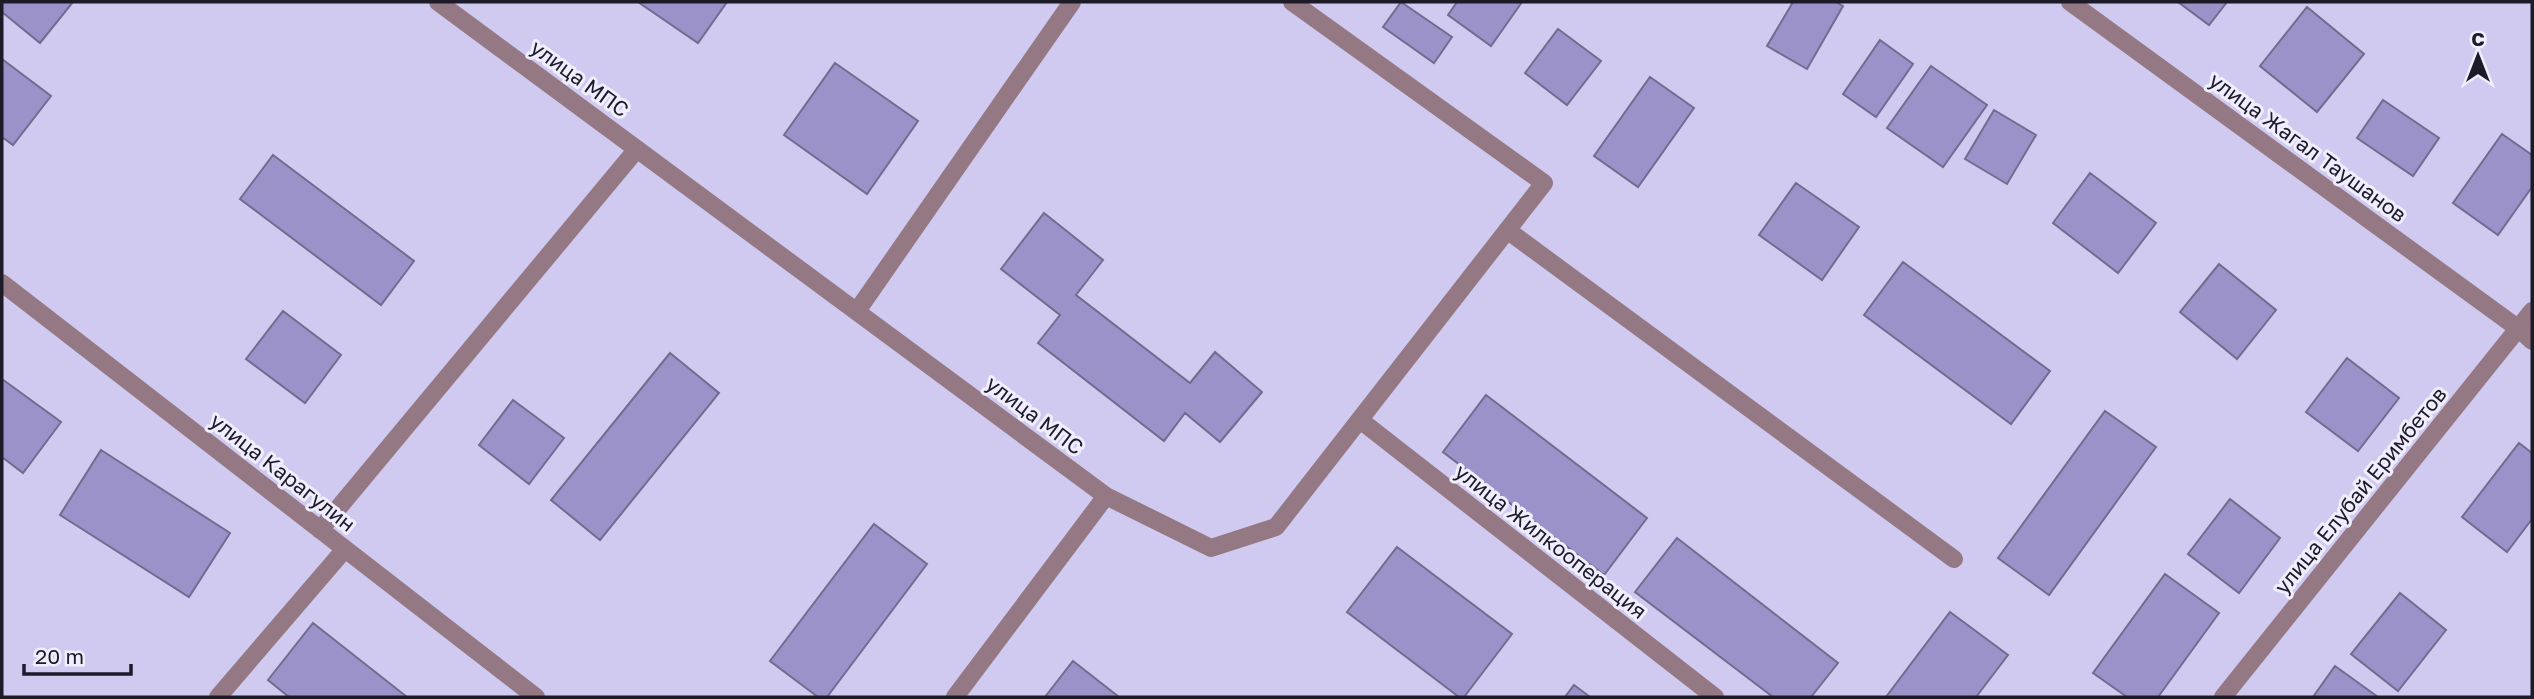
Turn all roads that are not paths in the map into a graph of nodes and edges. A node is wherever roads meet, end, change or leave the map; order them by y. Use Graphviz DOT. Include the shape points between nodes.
graph roads {
  1 [pos="438,2"];
  2 [pos="1072,2"];
  3 [pos="1293,2"];
  4 [pos="2070,2"];
  5 [pos="637,149"];
  6 [pos="1507,230"];
  7 [pos="2,283"];
  8 [pos="2532,310"];
  9 [pos="857,311"];
  10 [pos="2526,335"];
  11 [pos="1360,420"];
  12 [pos="1106,496"];
  13 [pos="320,530"];
  14 [pos="345,549"];
  15 [pos="1954,559"];
  16 [pos="218,697"];
  17 [pos="536,697"];
  18 [pos="955,697"];
  19 [pos="1715,697"];
  20 [pos="2222,697"];
  1 -- 5 [label="street, улица МПС"];
  2 -- 9 [label="street"];
  3 -- 6 [label="street, улица МПС" via="1544,183"];
  4 -- 10 [label="street, улица Жагал Таушанов"];
  5 -- 9 [label="street, улица МПС"];
  5 -- 13 [label="street"];
  6 -- 11 [label="street, улица МПС"];
  6 -- 15 [label="street"];
  7 -- 13 [label="street, улица Карагулин"];
  8 -- 10 [label="street, улица Елубай Еримбетов"];
  9 -- 12 [label="street, улица МПС"];
  10 -- 20 [label="street, улица Елубай Еримбетов"];
  11 -- 12 [label="street, улица МПС" via="1276,527 1211,548"];
  11 -- 19 [label="street, улица Жилкооперация"];
  12 -- 18 [label="street"];
  13 -- 14 [label="street, улица Карагулин"];
  14 -- 16 [label="street"];
  14 -- 17 [label="street, улица Карагулин"];
}
